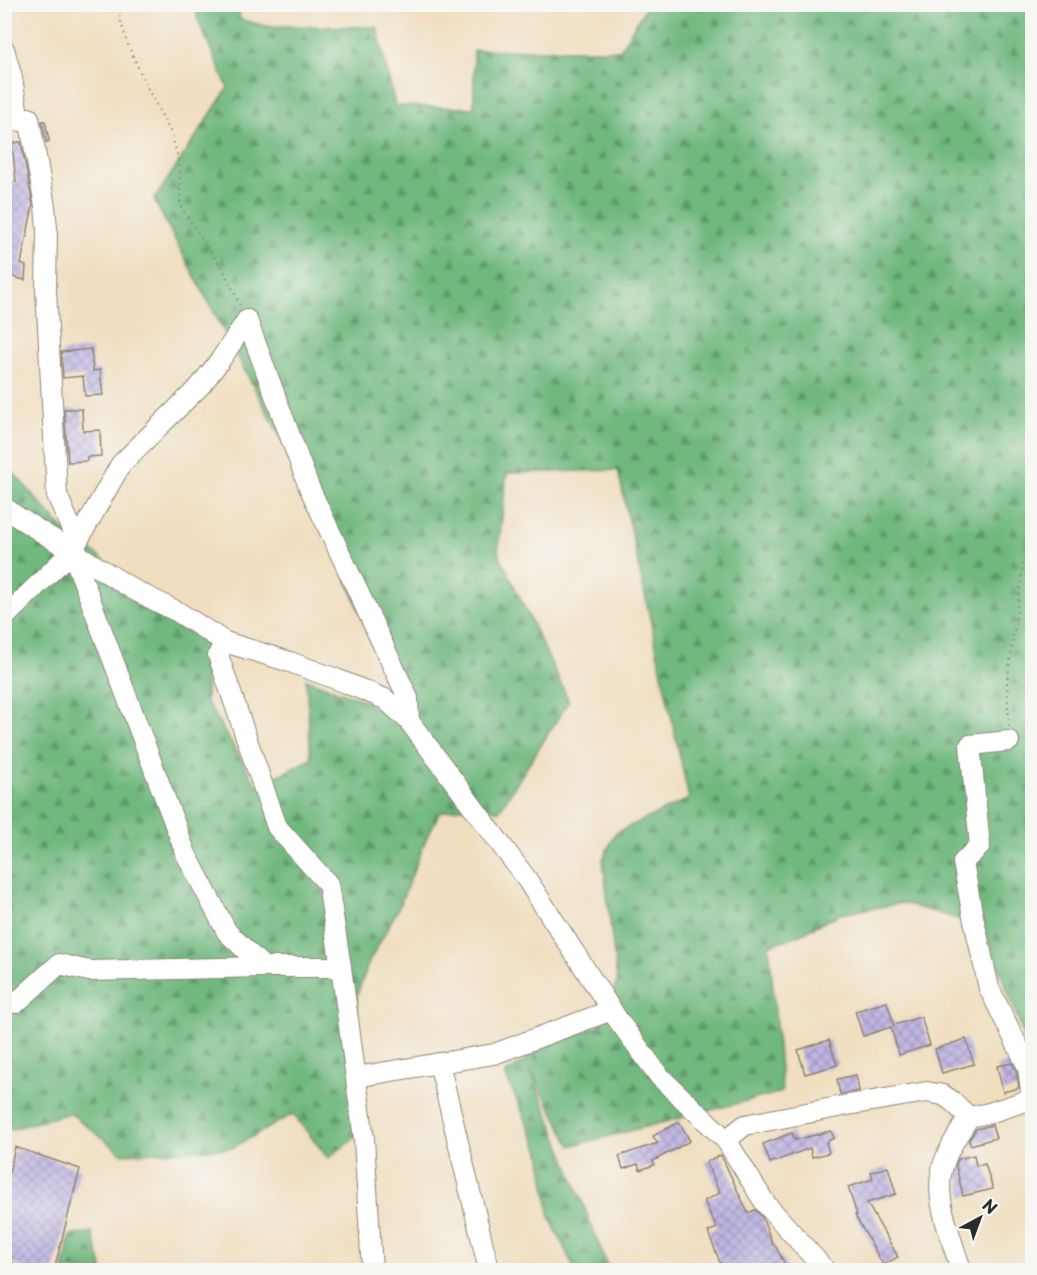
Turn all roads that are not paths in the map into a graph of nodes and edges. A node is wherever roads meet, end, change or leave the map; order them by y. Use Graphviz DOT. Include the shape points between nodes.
graph roads {
  1 [pos="4,49"];
  2 [pos="4,507"];
  3 [pos="72,551"];
  4 [pos="4,618"];
  5 [pos="225,642"];
  6 [pos="409,721"];
  7 [pos="1009,741"];
  8 [pos="263,967"];
  9 [pos="341,967"];
  10 [pos="4,1000"];
  11 [pos="612,1010"];
  12 [pos="440,1063"];
  13 [pos="356,1077"];
  14 [pos="1032,1099"];
  15 [pos="969,1117"];
  16 [pos="726,1140"];
  17 [pos="372,1270"];
  18 [pos="489,1270"];
  19 [pos="825,1270"];
  20 [pos="961,1270"];
  1 -- 3 [label="street" via="19,121 29,118 45,207 57,495 75,537"];
  2 -- 3 [label="street"];
  3 -- 4 [label="street"];
  3 -- 5 [label="street"];
  3 -- 6 [label="street" via="121,464 201,385 247,320 309,487 408,698"];
  3 -- 8 [label="street" via="186,854 227,932"];
  5 -- 6 [label="street" via="385,699"];
  5 -- 9 [label="street" via="218,655 277,826 328,884"];
  6 -- 11 [label="street" via="526,878"];
  7 -- 14 [label="street" via="970,745 980,846 963,862 989,988 1028,1067"];
  8 -- 9 [label="street"];
  8 -- 10 [label="street" via="89,971 59,964 16,1004"];
  9 -- 13 [label="street"];
  11 -- 12 [label="street" via="494,1054"];
  11 -- 16 [label="street" via="660,1077"];
  12 -- 13 [label="street"];
  12 -- 18 [label="street"];
  13 -- 17 [label="street"];
  14 -- 15 [label="street"];
  15 -- 16 [label="street" via="943,1095 927,1092 746,1125"];
  15 -- 20 [label="street" via="949,1151 941,1176 941,1199"];
  16 -- 19 [label="street" via="765,1203"];
}
